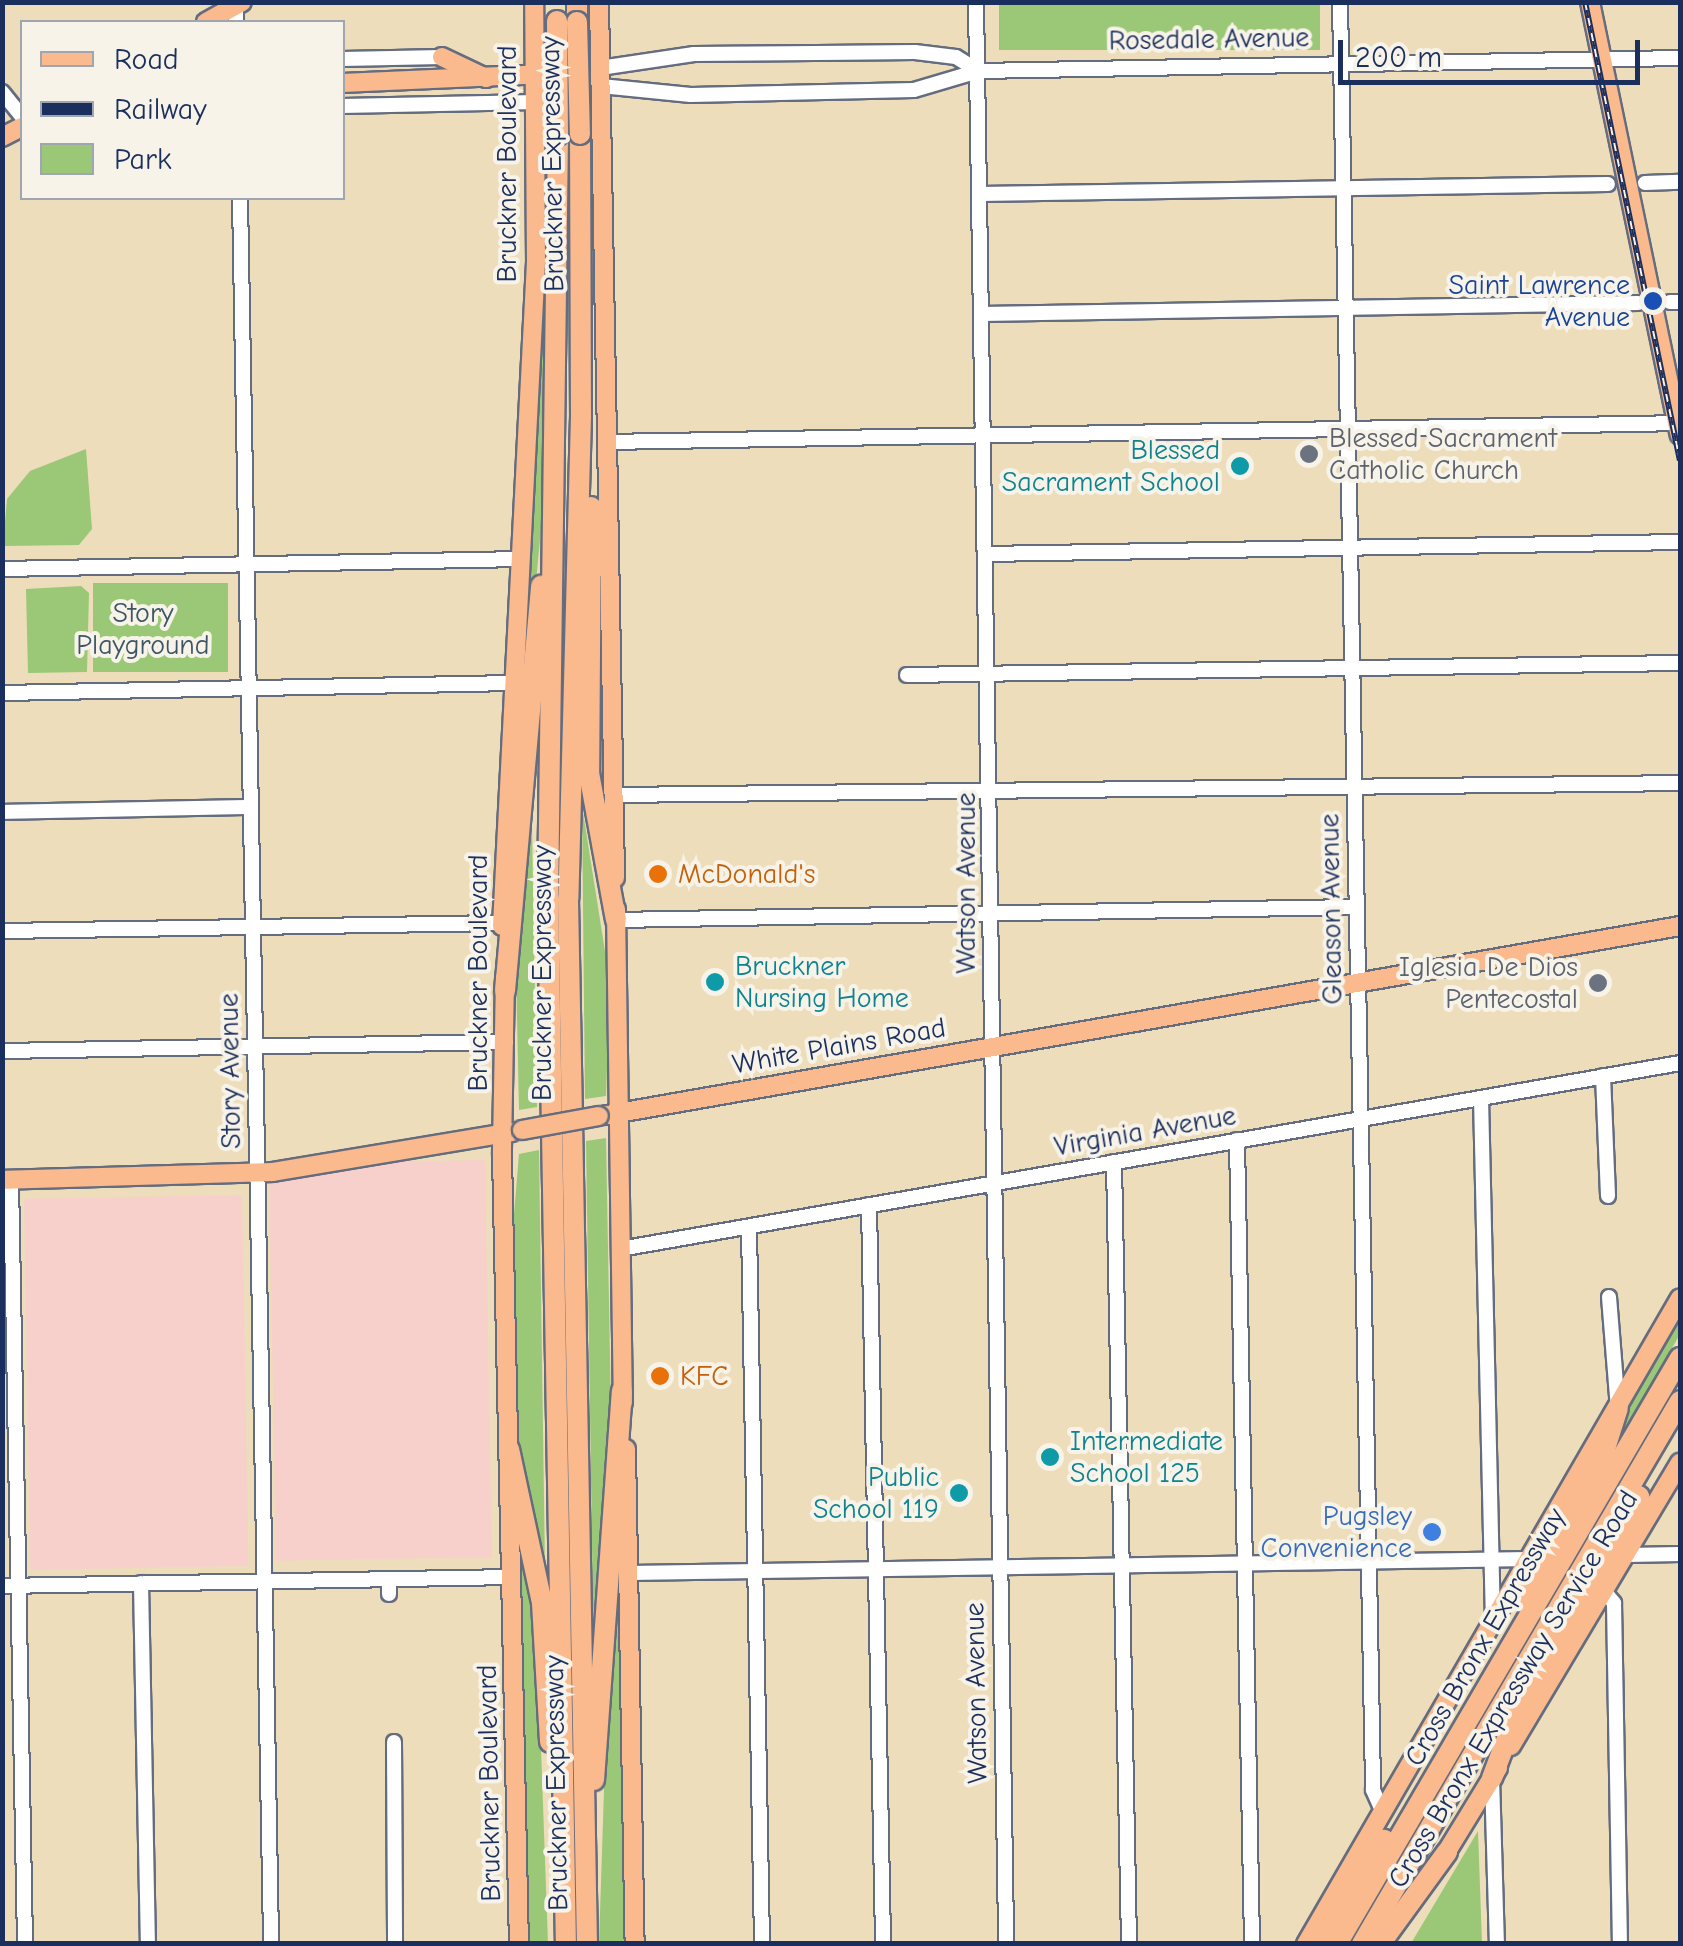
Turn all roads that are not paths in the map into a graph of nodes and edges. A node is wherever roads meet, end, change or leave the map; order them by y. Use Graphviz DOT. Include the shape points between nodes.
graph roads {
  1 [pos="534,2"];
  2 [pos="599,2"];
  3 [pos="976,2"];
  4 [pos="1340,2"];
  5 [pos="1590,2"];
  6 [pos="238,8"];
  7 [pos="565,10"];
  8 [pos="211,20"];
  9 [pos="442,57"];
  10 [pos="1680,58"];
  11 [pos="1602,59"];
  12 [pos="345,60"];
  13 [pos="1341,64"];
  14 [pos="978,71"];
  15 [pos="536,76"];
  16 [pos="601,77"];
  17 [pos="486,78"];
  18 [pos="345,84"];
  19 [pos="2,92"];
  20 [pos="536,102"];
  21 [pos="345,106"];
  22 [pos="20,114"];
  23 [pos="569,134"];
  24 [pos="1680,182"];
  25 [pos="1645,183"];
  26 [pos="1608,184"];
  27 [pos="1343,188"];
  28 [pos="980,194"];
  29 [pos="240,200"];
  30 [pos="1638,303"];
  31 [pos="1345,308"];
  32 [pos="982,314"];
  33 [pos="581,416"];
  34 [pos="1347,427"];
  35 [pos="1680,427"];
  36 [pos="984,434"];
  37 [pos="608,442"];
  38 [pos="557,486"];
  39 [pos="1680,542"];
  40 [pos="1350,548"];
  41 [pos="986,554"];
  42 [pos="521,558"];
  43 [pos="246,563"];
  44 [pos="2,569"];
  45 [pos="1680,662"];
  46 [pos="1352,668"];
  47 [pos="988,673"];
  48 [pos="907,675"];
  49 [pos="512,683"];
  50 [pos="248,688"];
  51 [pos="2,693"];
  52 [pos="1680,782"];
  53 [pos="1354,787"];
  54 [pos="991,793"];
  55 [pos="614,795"];
  56 [pos="251,807"];
  57 [pos="2,812"];
  58 [pos="1356,907"];
  59 [pos="992,913"];
  60 [pos="616,920"];
  61 [pos="502,923"];
  62 [pos="1680,926"];
  63 [pos="253,927"];
  64 [pos="2,931"];
  65 [pos="1357,983"];
  66 [pos="506,991"];
  67 [pos="506,1042"];
  68 [pos="255,1046"];
  69 [pos="992,1048"];
  70 [pos="2,1051"];
  71 [pos="1680,1063"];
  72 [pos="1604,1076"];
  73 [pos="1481,1098"];
  74 [pos="607,1115"];
  75 [pos="1360,1119"];
  76 [pos="513,1132"];
  77 [pos="1237,1140"];
  78 [pos="1114,1162"];
  79 [pos="257,1174"];
  80 [pos="7,1180"];
  81 [pos="992,1184"];
  82 [pos="1608,1196"];
  83 [pos="869,1205"];
  84 [pos="749,1227"];
  85 [pos="620,1249"];
  86 [pos="1610,1297"];
  87 [pos="1680,1298"];
  88 [pos="1680,1358"];
  89 [pos="622,1392"];
  90 [pos="1680,1401"];
  91 [pos="1618,1408"];
  92 [pos="1680,1413"];
  93 [pos="508,1448"];
  94 [pos="1680,1463"];
  95 [pos="1680,1554"];
  96 [pos="1625,1555"];
  97 [pos="1491,1558"];
  98 [pos="1530,1559"];
  99 [pos="1368,1561"];
  100 [pos="1240,1563"];
  101 [pos="1122,1565"];
  102 [pos="999,1567"];
  103 [pos="876,1569"];
  104 [pos="755,1571"];
  105 [pos="629,1572"];
  106 [pos="512,1577"];
  107 [pos="264,1581"];
  108 [pos="141,1582"];
  109 [pos="10,1586"];
  110 [pos="1604,1592"];
  111 [pos="1492,1623"];
  112 [pos="1478,1704"];
  113 [pos="394,1742"];
  114 [pos="1441,1767"];
  115 [pos="1492,1778"];
  116 [pos="1384,1812"];
  117 [pos="585,1852"];
  118 [pos="1447,1852"];
  119 [pos="563,1868"];
  120 [pos="25,1944"];
  121 [pos="148,1944"];
  122 [pos="270,1944"];
  123 [pos="395,1944"];
  124 [pos="520,1944"];
  125 [pos="566,1944"];
  126 [pos="587,1944"];
  127 [pos="635,1944"];
  128 [pos="762,1944"];
  129 [pos="884,1944"];
  130 [pos="1006,1944"];
  131 [pos="1129,1944"];
  132 [pos="1252,1944"];
  133 [pos="1306,1944"];
  134 [pos="1319,1944"];
  135 [pos="1337,1944"];
  136 [pos="1362,1944"];
  137 [pos="1380,1944"];
  138 [pos="1393,1944"];
  139 [pos="1496,1944"];
  140 [pos="1620,1944"];
  1 -- 15 [label="main road, Bruckner Boulevard"];
  2 -- 16 [label="main road"];
  3 -- 14 [label="street, Watson Avenue"];
  4 -- 13 [label="street, Gleason Avenue"];
  5 -- 11 [label="main road"];
  6 -- 8 [label="main road"];
  7 -- 23 [label="highway, Bruckner Expressway, bridge"];
  9 -- 12 [label="street"];
  9 -- 17 [label="main road"];
  10 -- 11 [label="street, Rosedale Avenue"];
  11 -- 13 [label="street, Rosedale Avenue"];
  11 -- 35 [label="main road"];
  13 -- 14 [label="street, Rosedale Avenue"];
  13 -- 27 [label="street, Gleason Avenue"];
  14 -- 16 [label="street, Rosedale Avenue" via="914,90 691,95"];
  14 -- 16 [label="street, Rosedale Avenue" via="956,57 915,52 694,54"];
  14 -- 28 [label="street, Watson Avenue"];
  15 -- 16 [label="main road, Rosedale Avenue" via="561,87"];
  15 -- 17 [label="main road, Rosedale Avenue"];
  15 -- 20 [label="main road, Bruckner Boulevard"];
  16 -- 37 [label="main road"];
  17 -- 18 [label="main road, Rosedale Avenue"];
  19 -- 22 [label="street"];
  20 -- 21 [label="street"];
  20 -- 42 [label="main road, Bruckner Boulevard" via="537,247"];
  23 -- 33 [label="highway, Bruckner Expressway"];
  23 -- 38 [label="highway, Bruckner Expressway"];
  24 -- 25 [label="street"];
  26 -- 27 [label="street"];
  27 -- 28 [label="street"];
  27 -- 31 [label="street, Gleason Avenue"];
  28 -- 32 [label="street, Watson Avenue"];
  29 -- 43 [label="street, Story Avenue"];
  30 -- 31 [label="street"];
  31 -- 32 [label="street"];
  31 -- 34 [label="street, Gleason Avenue"];
  32 -- 36 [label="street, Watson Avenue"];
  33 -- 60 [label="highway" via="592,486 589,773"];
  33 -- 117 [label="highway, Bruckner Expressway" via="568,899"];
  34 -- 35 [label="street"];
  34 -- 36 [label="street"];
  34 -- 40 [label="street, Gleason Avenue"];
  36 -- 37 [label="street"];
  36 -- 41 [label="street, Watson Avenue"];
  37 -- 55 [label="main road"];
  38 -- 66 [label="highway" via="544,557"];
  38 -- 119 [label="highway, Bruckner Expressway" via="548,915"];
  39 -- 40 [label="street"];
  40 -- 41 [label="street"];
  40 -- 46 [label="street, Gleason Avenue"];
  41 -- 47 [label="street, Watson Avenue"];
  42 -- 43 [label="street"];
  42 -- 49 [label="main road, Bruckner Boulevard"];
  43 -- 44 [label="street"];
  43 -- 50 [label="street, Story Avenue"];
  45 -- 46 [label="street"];
  46 -- 47 [label="street"];
  46 -- 53 [label="street, Gleason Avenue"];
  47 -- 48 [label="street"];
  47 -- 54 [label="street, Watson Avenue"];
  49 -- 50 [label="street"];
  49 -- 61 [label="main road, Bruckner Boulevard"];
  50 -- 51 [label="street"];
  50 -- 56 [label="street, Story Avenue"];
  52 -- 53 [label="street"];
  53 -- 54 [label="street"];
  53 -- 58 [label="street, Gleason Avenue"];
  54 -- 55 [label="street"];
  54 -- 59 [label="street, Watson Avenue"];
  55 -- 60 [label="main road"];
  56 -- 57 [label="street"];
  56 -- 63 [label="street, Story Avenue"];
  58 -- 59 [label="street"];
  58 -- 65 [label="street, Gleason Avenue"];
  59 -- 60 [label="street"];
  59 -- 69 [label="street, Watson Avenue"];
  60 -- 74 [label="main road"];
  61 -- 63 [label="street"];
  61 -- 66 [label="main road, Bruckner Boulevard"];
  62 -- 65 [label="main road, White Plains Road"];
  63 -- 64 [label="street"];
  63 -- 68 [label="street, Story Avenue"];
  65 -- 69 [label="main road, White Plains Road"];
  65 -- 75 [label="street, Gleason Avenue"];
  66 -- 67 [label="main road, Bruckner Boulevard"];
  67 -- 68 [label="street"];
  67 -- 76 [label="main road, Bruckner Boulevard"];
  68 -- 70 [label="street"];
  68 -- 79 [label="street, Story Avenue"];
  69 -- 74 [label="main road, White Plains Road"];
  69 -- 81 [label="street, Watson Avenue"];
  71 -- 72 [label="street, Virginia Avenue"];
  72 -- 73 [label="street, Virginia Avenue"];
  72 -- 82 [label="street"];
  73 -- 75 [label="street, Virginia Avenue"];
  73 -- 97 [label="street"];
  74 -- 76 [label="main road, White Plains Road, bridge"];
  74 -- 85 [label="main road"];
  75 -- 77 [label="street, Virginia Avenue"];
  75 -- 99 [label="street, Gleason Avenue"];
  76 -- 79 [label="main road, White Plains Road"];
  76 -- 93 [label="main road, Bruckner Boulevard"];
  77 -- 78 [label="street, Virginia Avenue"];
  77 -- 100 [label="street"];
  78 -- 81 [label="street, Virginia Avenue"];
  78 -- 101 [label="street"];
  79 -- 80 [label="main road, White Plains Road"];
  79 -- 107 [label="street, Story Avenue"];
  80 -- 109 [label="street"];
  81 -- 83 [label="street, Virginia Avenue"];
  81 -- 102 [label="street, Watson Avenue"];
  83 -- 84 [label="street, Virginia Avenue"];
  83 -- 103 [label="street"];
  84 -- 85 [label="street, Virginia Avenue"];
  84 -- 104 [label="street"];
  85 -- 89 [label="main road"];
  86 -- 91 [label="street"];
  87 -- 91 [label="main road, Cross Bronx Expressway Service Road"];
  88 -- 112 [label="highway, Cross Bronx Expressway"];
  89 -- 105 [label="main road"];
  89 -- 117 [label="highway"];
  90 -- 136 [label="highway, Cross Bronx Expressway"];
  91 -- 98 [label="main road, Cross Bronx Expressway Service Road"];
  91 -- 112 [label="highway" via="1603,1455"];
  92 -- 115 [label="highway" via="1609,1554 1517,1712"];
  93 -- 106 [label="main road, Bruckner Boulevard"];
  93 -- 119 [label="highway" via="542,1603 552,1797"];
  94 -- 96 [label="main road, Cross Bronx Expressway Service Road"];
  95 -- 96 [label="street"];
  96 -- 110 [label="main road, Cross Bronx Expressway Service Road"];
  97 -- 98 [label="street"];
  97 -- 99 [label="street"];
  97 -- 111 [label="street"];
  98 -- 111 [label="main road, Cross Bronx Expressway Service Road"];
  99 -- 100 [label="street"];
  99 -- 116 [label="street, Gleason Avenue" via="1373,1790"];
  100 -- 101 [label="street"];
  100 -- 132 [label="street"];
  101 -- 102 [label="street"];
  101 -- 131 [label="street"];
  102 -- 103 [label="street"];
  102 -- 130 [label="street, Watson Avenue"];
  103 -- 104 [label="street"];
  103 -- 129 [label="street"];
  104 -- 105 [label="street"];
  104 -- 128 [label="street"];
  105 -- 127 [label="main road"];
  106 -- 107 [label="street" via="389,1587"];
  106 -- 124 [label="main road, Bruckner Boulevard"];
  107 -- 108 [label="street"];
  107 -- 122 [label="street, Story Avenue"];
  108 -- 109 [label="street"];
  108 -- 121 [label="street"];
  109 -- 120 [label="street"];
  110 -- 115 [label="main road, Cross Bronx Expressway Service Road"];
  110 -- 140 [label="street" via="1614,1603"];
  111 -- 116 [label="main road, Cross Bronx Expressway Service Road"];
  112 -- 114 [label="highway, Cross Bronx Expressway"];
  113 -- 123 [label="street"];
  114 -- 134 [label="highway" via="1378,1847"];
  114 -- 135 [label="highway, Cross Bronx Expressway"];
  115 -- 118 [label="main road, Cross Bronx Expressway Service Road"];
  115 -- 139 [label="street"];
  116 -- 133 [label="main road, Cross Bronx Expressway Service Road"];
  117 -- 126 [label="highway, Bruckner Expressway"];
  118 -- 137 [label="highway"];
  118 -- 138 [label="main road, Cross Bronx Expressway Service Road"];
  119 -- 125 [label="highway, Bruckner Expressway"];
}
